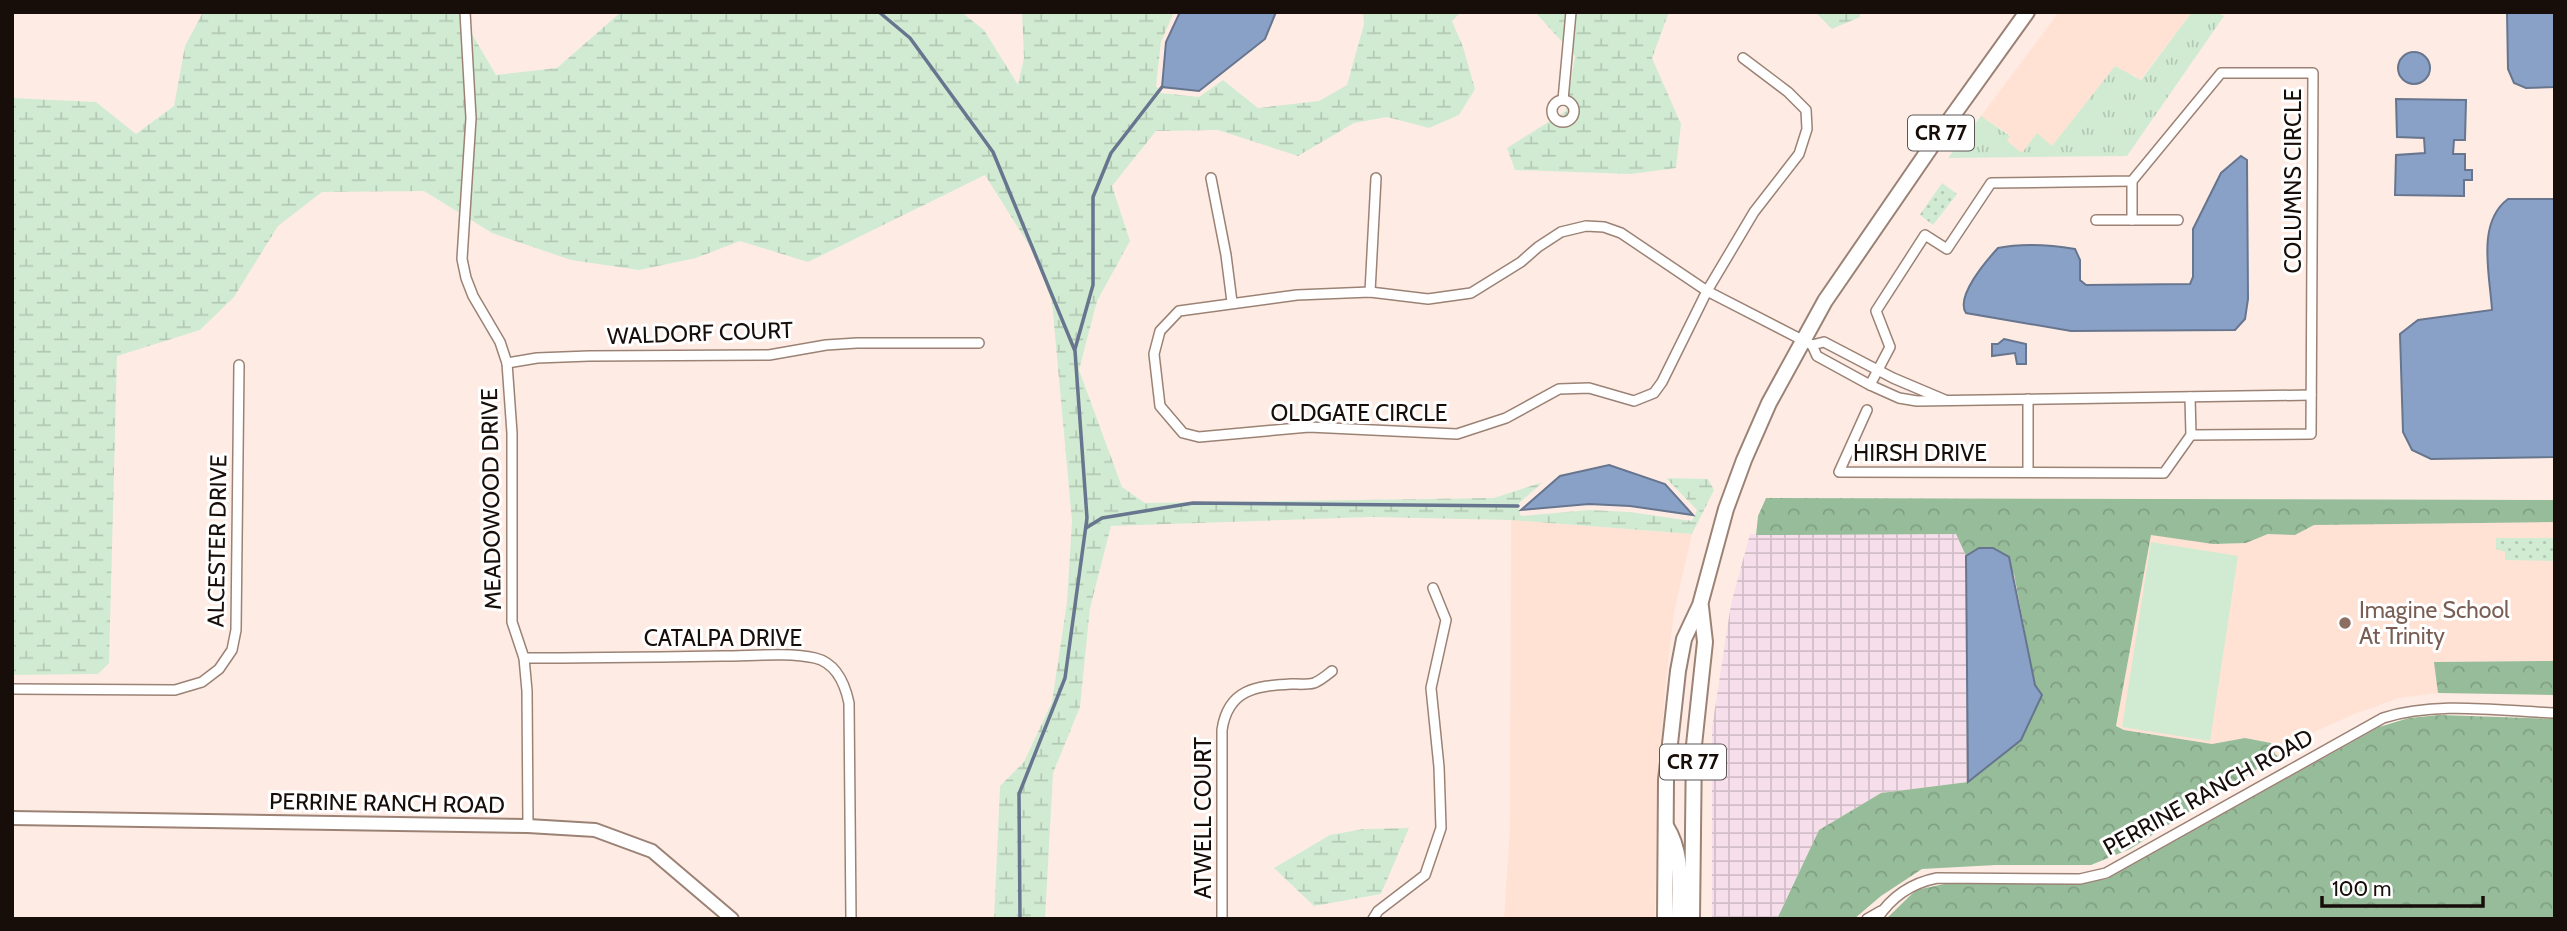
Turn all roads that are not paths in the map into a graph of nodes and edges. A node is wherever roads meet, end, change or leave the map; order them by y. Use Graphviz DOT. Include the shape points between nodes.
graph roads {
  1 [pos="465,12"];
  2 [pos="1571,12"];
  3 [pos="2028,12"];
  4 [pos="1743,58"];
  5 [pos="1563,100"];
  6 [pos="1211,178"];
  7 [pos="1376,178"];
  8 [pos="2132,181"];
  9 [pos="2096,220"];
  10 [pos="2132,220"];
  11 [pos="2178,220"];
  12 [pos="1707,291"];
  13 [pos="1370,292"];
  14 [pos="1232,302"];
  15 [pos="1808,342"];
  16 [pos="979,343"];
  17 [pos="507,363"];
  18 [pos="239,365"];
  19 [pos="1878,370"];
  20 [pos="1870,386"];
  21 [pos="2311,395"];
  22 [pos="2190,397"];
  23 [pos="2028,399"];
  24 [pos="1945,400"];
  25 [pos="1867,410"];
  26 [pos="2191,435"];
  27 [pos="2028,472"];
  28 [pos="1433,588"];
  29 [pos="1700,605"];
  30 [pos="524,658"];
  31 [pos="1332,671"];
  32 [pos="12,689"];
  33 [pos="2555,713"];
  34 [pos="12,818"];
  35 [pos="1665,825"];
  36 [pos="528,826"];
  37 [pos="1880,914"];
  38 [pos="732,919"];
  39 [pos="851,919"];
  40 [pos="1222,919"];
  41 [pos="1373,919"];
  42 [pos="1665,919"];
  43 [pos="1679,919"];
  44 [pos="1692,919"];
  45 [pos="1867,919"];
  1 -- 17 [label="street, MEADOWOOD DRIVE" via="471,118 462,259 473,296"];
  2 -- 5 [label="street"];
  3 -- 15 [label="main road, CR 77" via="1855,255 1825,302"];
  4 -- 12 [label="street" via="1806,110 1807,129 1799,154 1754,212"];
  6 -- 14 [label="street"];
  7 -- 13 [label="street"];
  8 -- 10 [label="street"];
  8 -- 19 [label="street" via="1991,183 1947,249 1925,235 1876,311 1890,347"];
  8 -- 21 [label="street, COLUMNS CIRCLE" via="2221,73 2313,73"];
  9 -- 10 [label="street"];
  10 -- 11 [label="street"];
  12 -- 13 [label="street, OLDGATE CIRCLE" via="1621,233 1586,226 1561,232 1471,293 1428,299"];
  12 -- 14 [label="street, OLDGATE CIRCLE" via="1662,382 1654,393 1634,401 1589,388 1559,389 1506,418 1457,434 1309,427 1199,437 1183,433 1160,406 1154,354 1160,331 1179,311"];
  12 -- 15 [label="street, OLDGATE CIRCLE"];
  13 -- 14 [label="street, OLDGATE CIRCLE"];
  15 -- 19 [label="street" via="1824,342"];
  15 -- 20 [label="street" via="1817,356"];
  15 -- 29 [label="main road, CR 77" via="1769,403 1744,460"];
  16 -- 17 [label="street, WALDORF COURT" via="857,343 769,355 589,356"];
  17 -- 30 [label="street, MEADOWOOD DRIVE" via="512,433 512,622"];
  18 -- 32 [label="street, ALCESTER DRIVE" via="236,629 232,650 219,669 202,682 175,690"];
  19 -- 20 [label="street"];
  19 -- 24 [label="street"];
  20 -- 24 [label="street" via="1899,398"];
  21 -- 22 [label="street"];
  21 -- 26 [label="street, COLUMNS CIRCLE" via="2311,434"];
  22 -- 23 [label="street"];
  22 -- 26 [label="street"];
  23 -- 24 [label="street"];
  23 -- 27 [label="street"];
  25 -- 27 [label="street, HIRSH DRIVE" via="1839,472"];
  26 -- 27 [label="street, HIRSH DRIVE" via="2164,473"];
  28 -- 41 [label="street" via="1446,620 1431,688 1441,828 1425,875"];
  29 -- 35 [label="main road, CR 77" via="1684,639 1678,671"];
  29 -- 44 [label="main road, CR 77" via="1704,642 1694,745"];
  30 -- 36 [label="street, MEADOWOOD DRIVE"];
  30 -- 39 [label="street, CATALPA DRIVE" via="774,656 816,658 827,664 837,672 849,703"];
  31 -- 40 [label="street, ATWELL COURT" via="1312,684 1261,686 1244,692 1224,716"];
  33 -- 37 [label="street, PERRINE RANCH ROAD" via="2407,711 2384,718 2106,873 2080,879 1937,877 1913,885"];
  34 -- 36 [label="street, PERRINE RANCH ROAD"];
  35 -- 42 [label="main road, CR 77"];
  35 -- 43 [label="main road" via="1679,859"];
  36 -- 38 [label="street, PERRINE RANCH ROAD" via="595,830 652,851"];
  37 -- 45 [label="street, PERRINE RANCH ROAD"];
}
